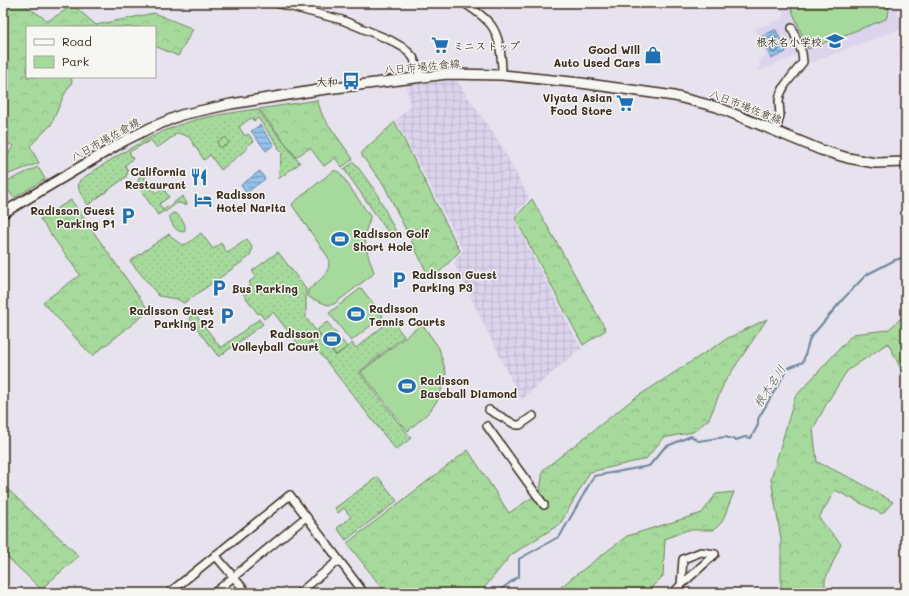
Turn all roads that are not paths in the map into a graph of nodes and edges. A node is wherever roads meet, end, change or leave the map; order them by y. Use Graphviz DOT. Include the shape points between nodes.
graph roads {
  1 [pos="276,3"];
  2 [pos="464,3"];
  3 [pos="792,28"];
  4 [pos="419,76"];
  5 [pos="502,76"];
  6 [pos="776,131"];
  7 [pos="906,162"];
  8 [pos="3,213"];
  9 [pos="489,410"];
  10 [pos="533,416"];
  11 [pos="487,426"];
  12 [pos="544,505"];
  13 [pos="306,517"];
  14 [pos="215,555"];
  15 [pos="339,560"];
  16 [pos="233,577"];
  17 [pos="681,585"];
  18 [pos="3,590"];
  19 [pos="6,593"];
  20 [pos="170,593"];
  21 [pos="214,593"];
  22 [pos="247,593"];
  23 [pos="299,593"];
  24 [pos="364,593"];
  25 [pos="673,593"];
  1 -- 4 [label="street" via="342,20 390,40 413,57"];
  2 -- 5 [label="street" via="492,26 502,59"];
  3 -- 6 [label="street" via="804,58 780,95 780,114"];
  4 -- 5 [label="main road, 八日市場佐倉線" via="458,73"];
  4 -- 8 [label="main road, 八日市場佐倉線" via="232,104 181,115 124,141"];
  5 -- 6 [label="main road, 八日市場佐倉線" via="627,88 680,97 717,107"];
  6 -- 7 [label="main road, 八日市場佐倉線" via="821,150 859,161"];
  9 -- 10 [label="street" via="516,425"];
  11 -- 12 [label="street"];
  13 -- 14 [label="street" via="290,495"];
  13 -- 15 [label="street"];
  13 -- 16 [label="street"];
  14 -- 16 [label="street"];
  14 -- 20 [label="street"];
  15 -- 23 [label="street"];
  15 -- 24 [label="street"];
  16 -- 21 [label="street"];
  16 -- 22 [label="street"];
  17 -- 17 [label="street" via="692,575 715,554 701,552 683,559"];
  17 -- 25 [label="street"];
  18 -- 19 [label="street"];
}
